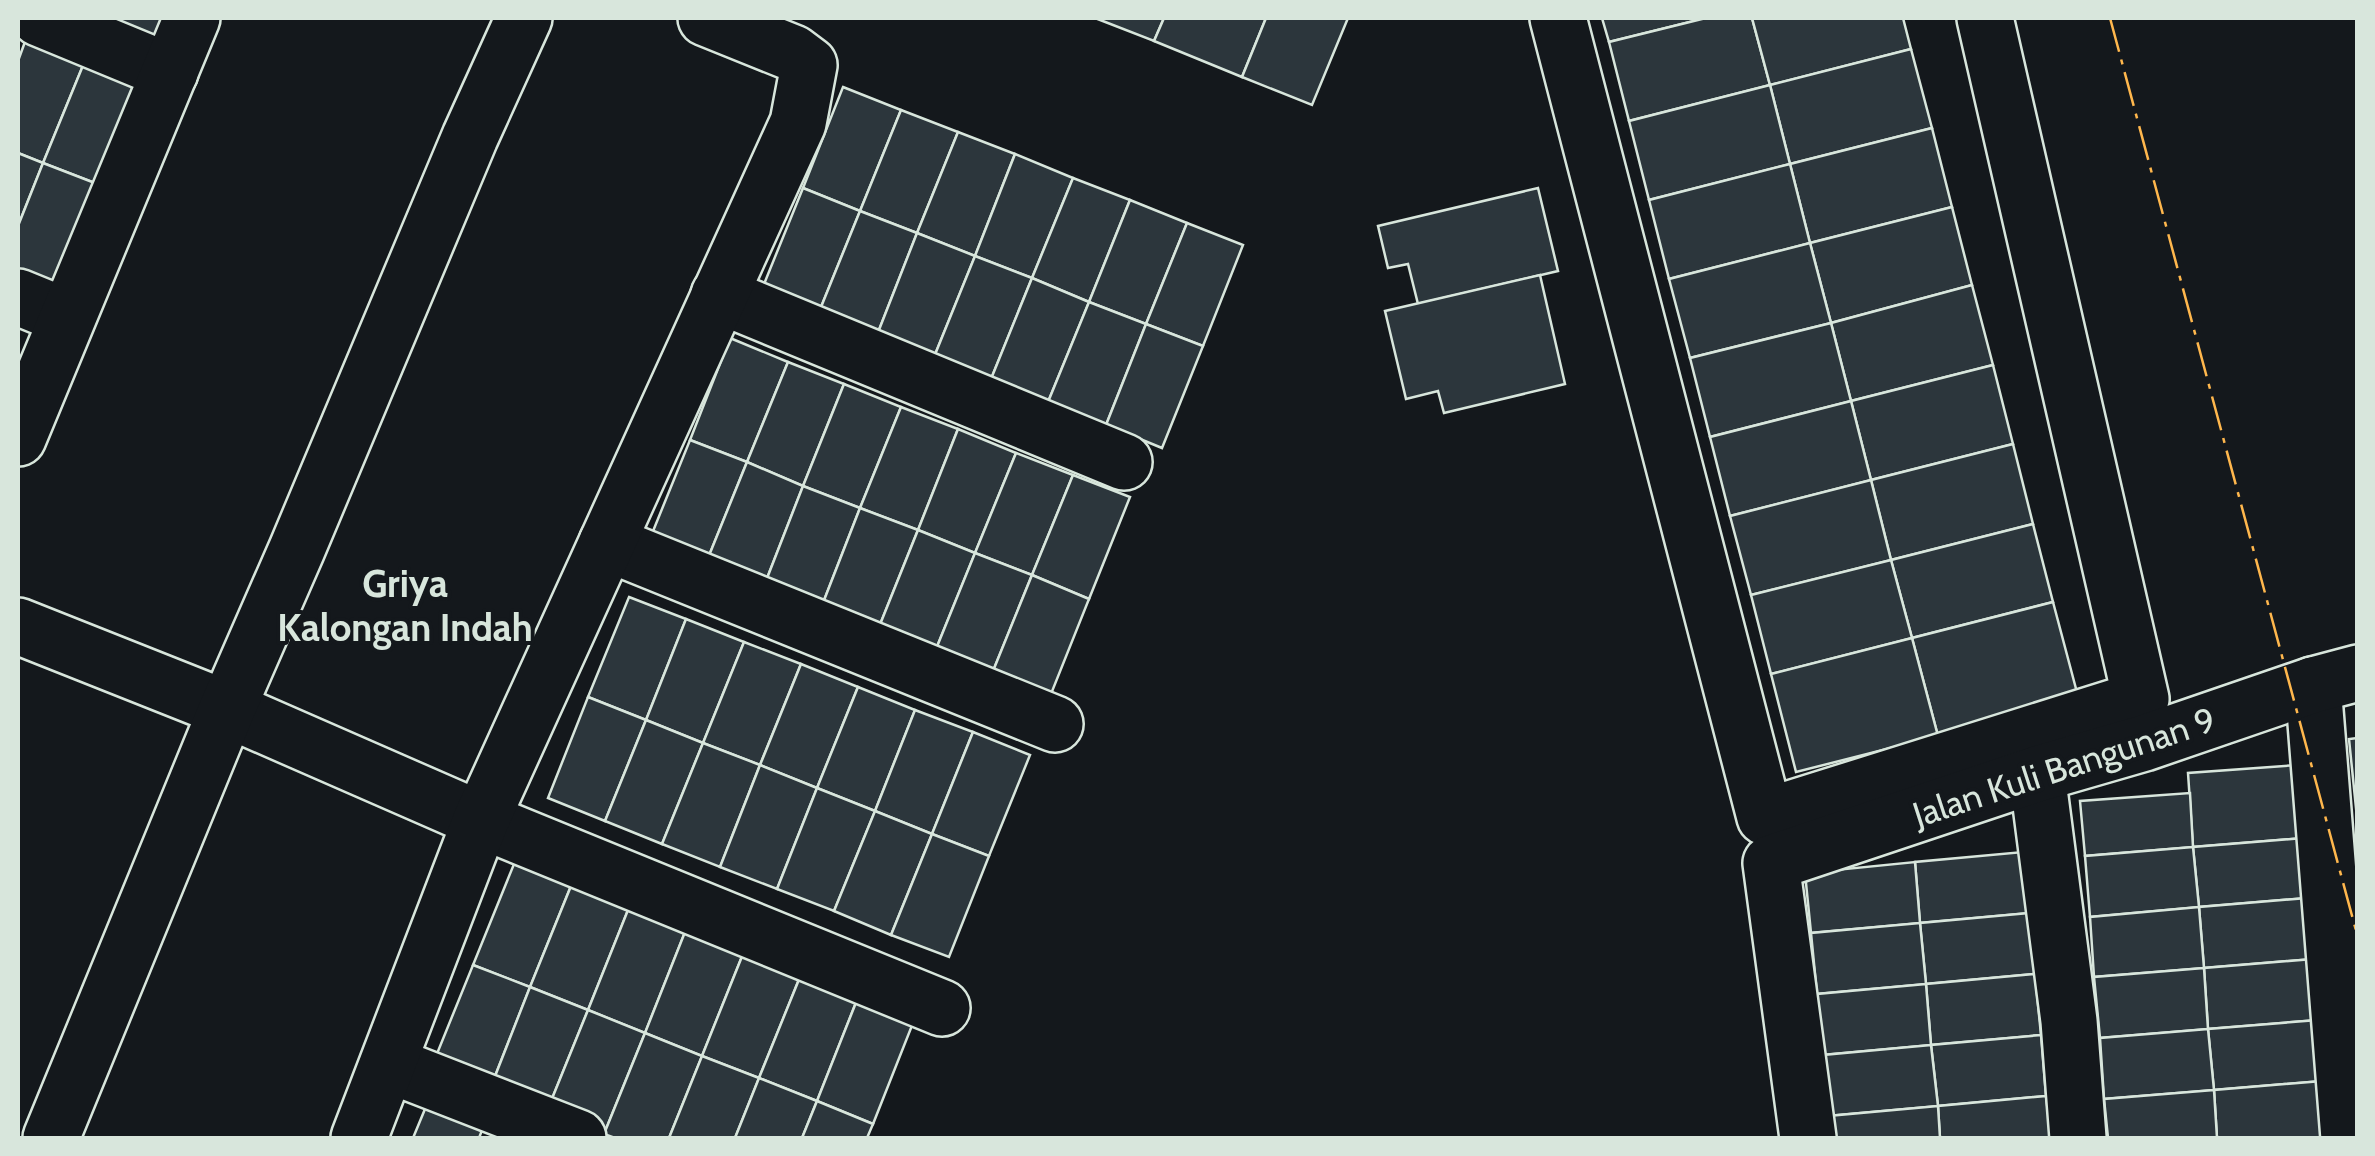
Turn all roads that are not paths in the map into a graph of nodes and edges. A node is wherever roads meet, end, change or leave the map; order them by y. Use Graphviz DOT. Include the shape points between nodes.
graph roads {
  1 [pos="39,18"];
  2 [pos="192,18"];
  3 [pos="524,18"];
  4 [pos="706,18"];
  5 [pos="1558,18"];
  6 [pos="1986,18"];
  7 [pos="170,72"];
  8 [pos="719,294"];
  9 [pos="18,297"];
  10 [pos="68,318"];
  11 [pos="18,438"];
  12 [pos="1124,462"];
  13 [pos="607,542"];
  14 [pos="18,626"];
  15 [pos="2335,679"];
  16 [pos="226,709"];
  17 [pos="1055,724"];
  18 [pos="2037,774"];
  19 [pos="481,820"];
  20 [pos="942,1008"];
  21 [pos="388,1064"];
  22 [pos="51,1138"];
  23 [pos="360,1138"];
  24 [pos="578,1138"];
  25 [pos="1808,1138"];
  26 [pos="2078,1138"];
  27 [pos="2349,1138"];
  1 -- 7 [label="street"];
  2 -- 7 [label="street"];
  3 -- 16 [label="street"];
  4 -- 8 [label="street" via="809,65 798,123"];
  5 -- 6 [label="street" via="1765,816 2141,699"];
  7 -- 10 [label="street"];
  8 -- 12 [label="street"];
  8 -- 13 [label="street"];
  9 -- 10 [label="street"];
  10 -- 11 [label="street"];
  13 -- 17 [label="street"];
  13 -- 19 [label="street"];
  14 -- 16 [label="street"];
  15 -- 18 [label="street, Jalan Kuli Bangunan 9"];
  15 -- 27 [label="street"];
  16 -- 19 [label="street"];
  16 -- 22 [label="street"];
  18 -- 25 [label="street, Jalan Kuli Bangunan 9" via="1770,863"];
  18 -- 26 [label="street"];
  19 -- 20 [label="street"];
  19 -- 21 [label="street"];
  21 -- 23 [label="street"];
  21 -- 24 [label="street"];
}
